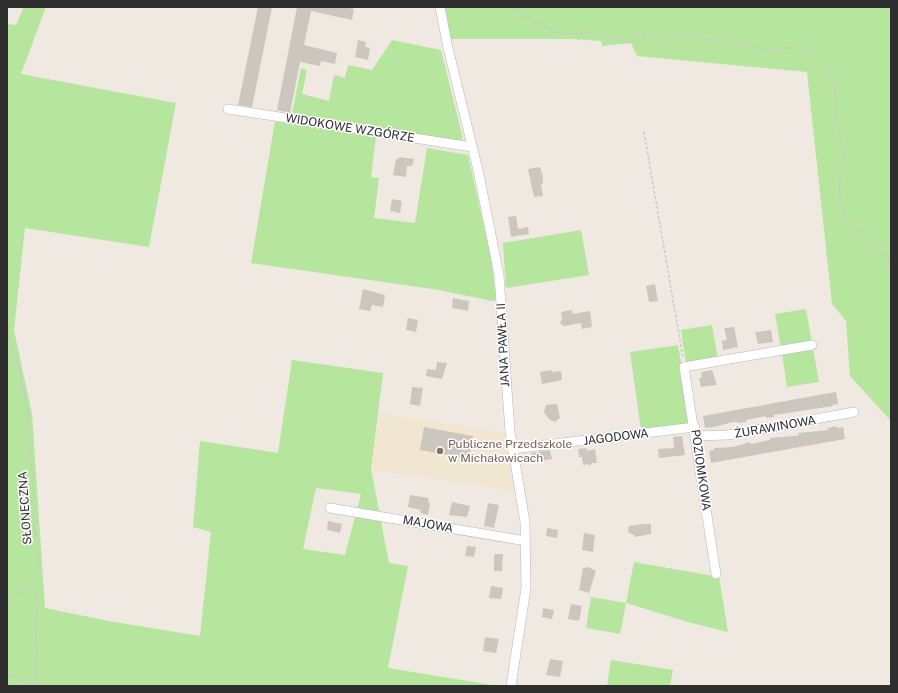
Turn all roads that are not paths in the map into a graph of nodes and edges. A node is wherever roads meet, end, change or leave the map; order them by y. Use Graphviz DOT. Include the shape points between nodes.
graph roads {
  1 [pos="440,7"];
  2 [pos="228,109"];
  3 [pos="472,147"];
  4 [pos="812,345"];
  5 [pos="854,412"];
  6 [pos="696,432"];
  7 [pos="512,449"];
  8 [pos="330,508"];
  9 [pos="526,541"];
  10 [pos="716,574"];
  11 [pos="511,686"];
  1 -- 3 [label="street, JANA PAWŁA II"];
  2 -- 3 [label="street, WIDOKOWE WZGÓRZE"];
  3 -- 7 [label="street, JANA PAWŁA II" via="499,276"];
  4 -- 6 [label="street, POZIOMKOWA" via="684,367"];
  5 -- 6 [label="street, ŻURAWINOWA" via="728,435"];
  6 -- 7 [label="street, JAGODOWA"];
  6 -- 10 [label="street, POZIOMKOWA"];
  7 -- 9 [label="street, JANA PAWŁA II"];
  8 -- 9 [label="street, MAJOWA"];
  9 -- 11 [label="street, JANA PAWŁA II" via="526,588"];
}
